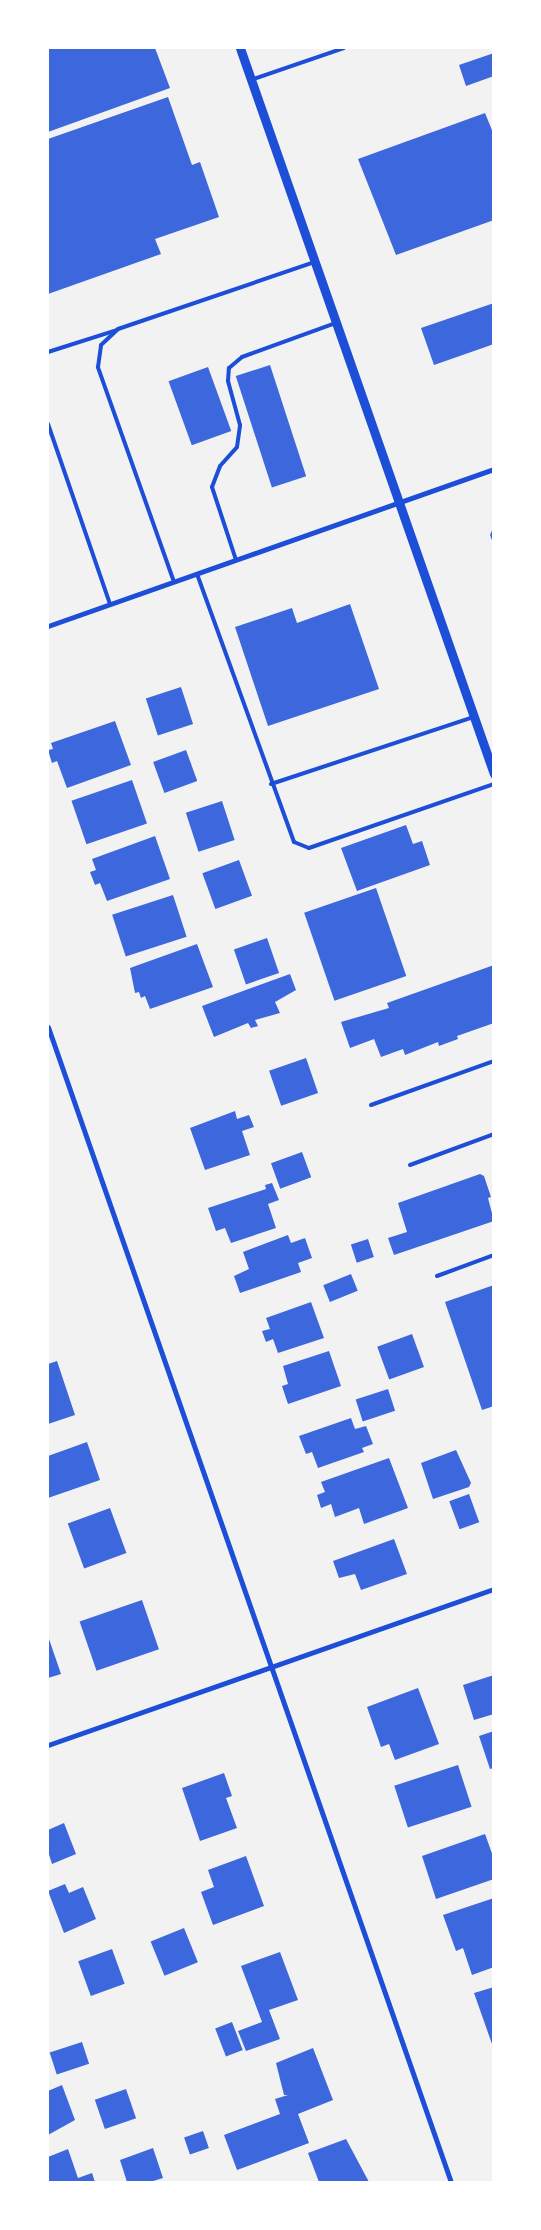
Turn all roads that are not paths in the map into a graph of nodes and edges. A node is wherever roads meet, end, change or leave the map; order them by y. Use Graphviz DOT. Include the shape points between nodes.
graph roads {
  1 [pos="240,48"];
  2 [pos="344,48"];
  3 [pos="251,80"];
  4 [pos="315,262"];
  5 [pos="336,323"];
  6 [pos="118,329"];
  7 [pos="48,352"];
  8 [pos="48,424"];
  9 [pos="494,469"];
  10 [pos="398,503"];
  11 [pos="236,560"];
  12 [pos="197,574"];
  13 [pos="174,582"];
  14 [pos="110,604"];
  15 [pos="48,626"];
  16 [pos="473,716"];
  17 [pos="494,774"];
  18 [pos="271,784"];
  19 [pos="494,784"];
  20 [pos="48,1028"];
  21 [pos="494,1061"];
  22 [pos="371,1105"];
  23 [pos="494,1134"];
  24 [pos="410,1165"];
  25 [pos="494,1256"];
  26 [pos="437,1276"];
  27 [pos="494,1589"];
  28 [pos="271,1667"];
  29 [pos="48,1745"];
  30 [pos="451,2182"];
  1 -- 3 [label="street"];
  2 -- 3 [label="lane"];
  3 -- 4 [label="street"];
  4 -- 5 [label="street"];
  4 -- 6 [label="lane"];
  5 -- 10 [label="street"];
  5 -- 11 [label="lane" via="242,357 229,368 228,381 240,426 237,447 220,466 212,487"];
  6 -- 7 [label="lane"];
  6 -- 13 [label="lane" via="101,345 98,367"];
  8 -- 14 [label="lane"];
  9 -- 10 [label="street"];
  10 -- 11 [label="street"];
  10 -- 16 [label="street"];
  11 -- 12 [label="street"];
  12 -- 13 [label="street"];
  12 -- 18 [label="lane"];
  13 -- 14 [label="street"];
  14 -- 15 [label="street"];
  16 -- 17 [label="street"];
  16 -- 18 [label="lane"];
  18 -- 19 [label="lane" via="291,840 309,848"];
  20 -- 28 [label="street"];
  21 -- 22 [label="lane"];
  23 -- 24 [label="lane"];
  25 -- 26 [label="lane"];
  27 -- 28 [label="street"];
  28 -- 29 [label="street"];
  28 -- 30 [label="street"];
}
